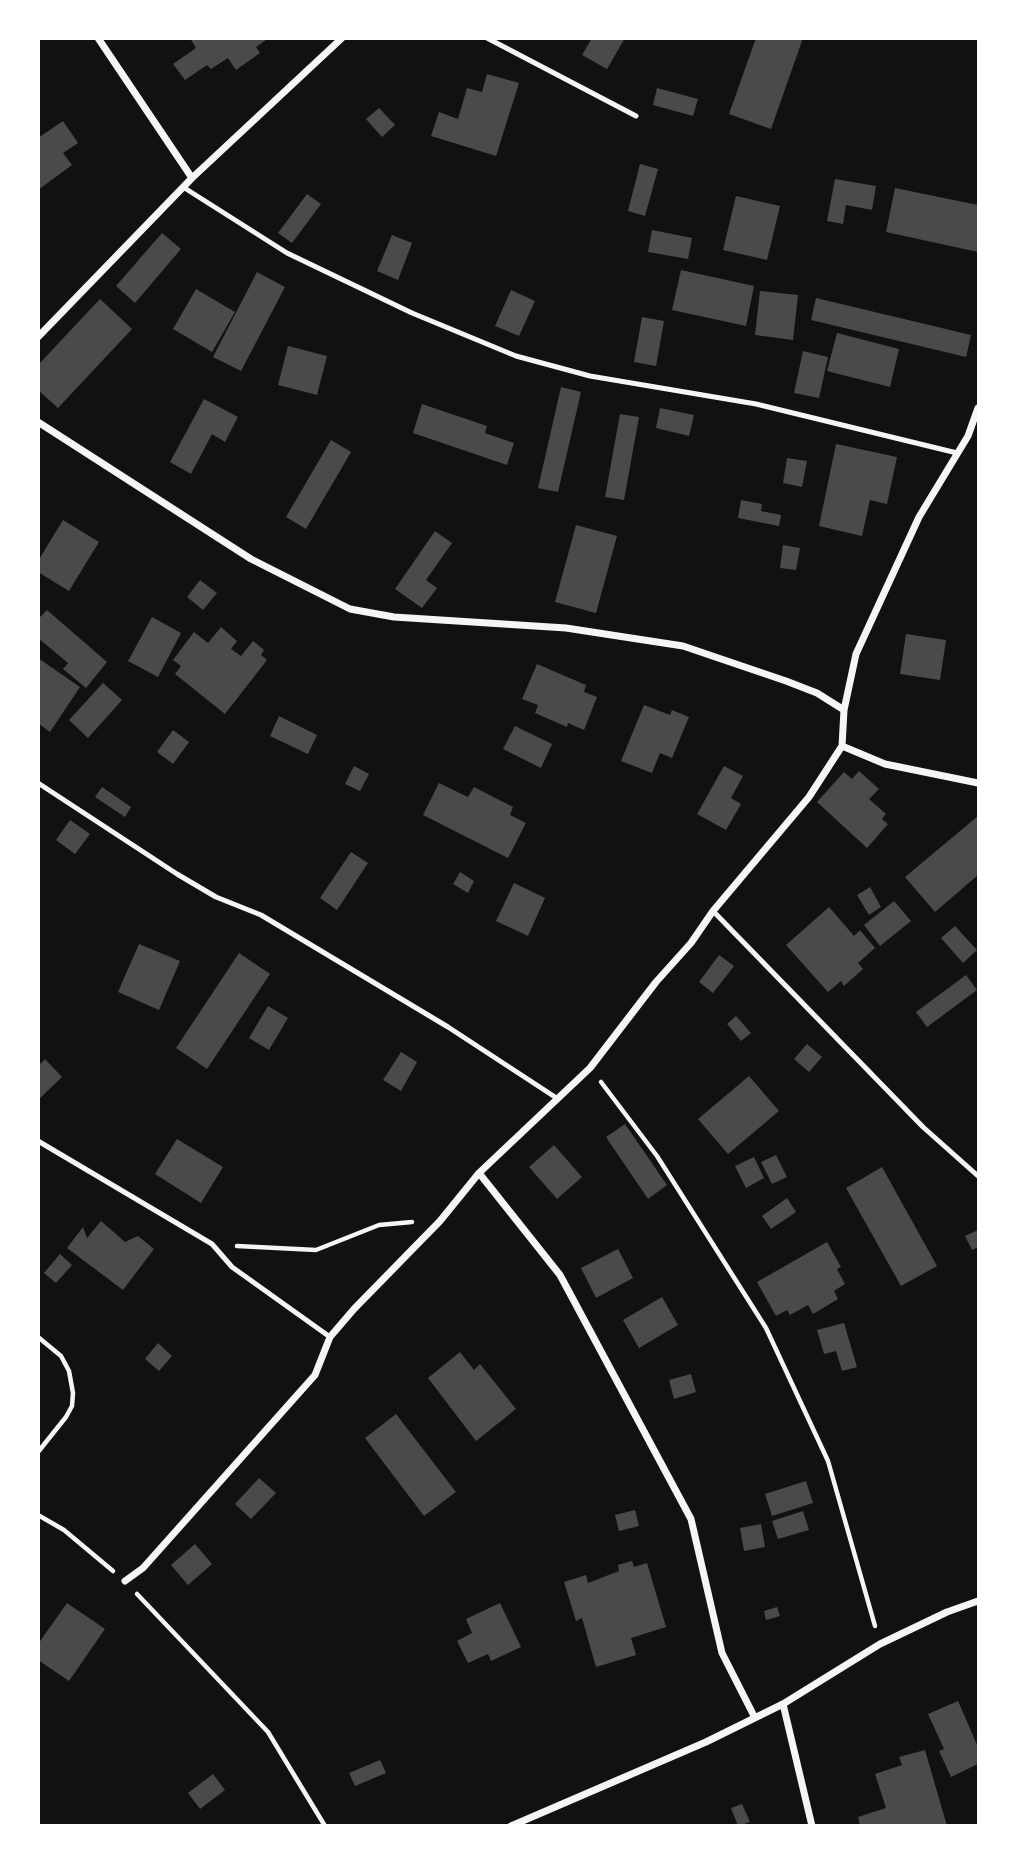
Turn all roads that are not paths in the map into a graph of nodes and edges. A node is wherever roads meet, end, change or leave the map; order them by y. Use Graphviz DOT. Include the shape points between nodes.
graph roads {
  1 [pos="98,38"];
  2 [pos="342,38"];
  3 [pos="487,38"];
  4 [pos="636,116"];
  5 [pos="192,178"];
  6 [pos="183,187"];
  7 [pos="38,337"];
  8 [pos="978,408"];
  9 [pos="38,422"];
  10 [pos="978,434"];
  11 [pos="968,436"];
  12 [pos="957,453"];
  13 [pos="844,710"];
  14 [pos="842,746"];
  15 [pos="38,783"];
  16 [pos="978,783"];
  17 [pos="712,911"];
  18 [pos="555,1097"];
  19 [pos="38,1141"];
  20 [pos="479,1173"];
  21 [pos="978,1176"];
  22 [pos="330,1338"];
  23 [pos="125,1581"];
  24 [pos="978,1601"];
  25 [pos="783,1703"];
  26 [pos="755,1718"];
  27 [pos="511,1825"];
  28 [pos="812,1825"];
  1 -- 5 [label="street"];
  2 -- 5 [label="street"];
  3 -- 4 [label="lane"];
  5 -- 6 [label="street"];
  6 -- 7 [label="street"];
  6 -- 12 [label="lane" via="287,253 516,356 590,376 756,404"];
  8 -- 11 [label="street"];
  9 -- 13 [label="street" via="251,559 350,609 444,621 566,628 670,644 746,665 817,693"];
  10 -- 11 [label="street"];
  11 -- 12 [label="street"];
  12 -- 13 [label="street" via="919,517 856,654"];
  13 -- 14 [label="street"];
  14 -- 16 [label="street" via="886,764"];
  14 -- 17 [label="street" via="809,797"];
  15 -- 18 [label="lane" via="177,874 216,897 261,915"];
  17 -- 18 [label="street" via="590,1068"];
  17 -- 21 [label="lane" via="923,1127"];
  18 -- 20 [label="street"];
  19 -- 22 [label="lane" via="212,1244 232,1267"];
  20 -- 22 [label="street"];
  20 -- 26 [label="street" via="560,1275 691,1519 722,1653"];
  22 -- 23 [label="street" via="315,1375 143,1568"];
  24 -- 25 [label="street" via="880,1644"];
  25 -- 26 [label="street"];
  25 -- 28 [label="street"];
  26 -- 27 [label="street"];
}
